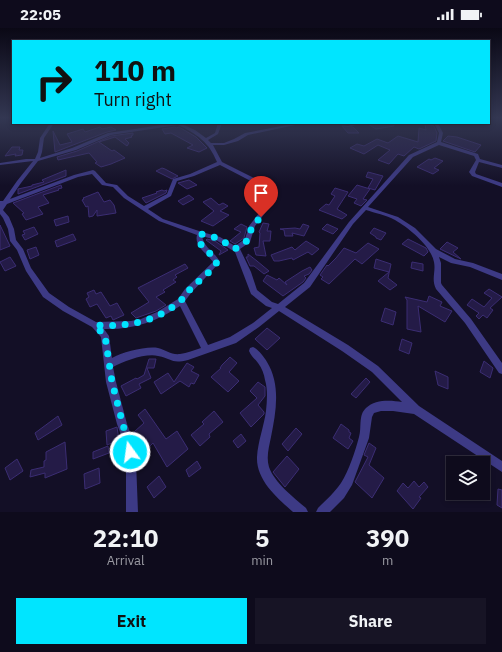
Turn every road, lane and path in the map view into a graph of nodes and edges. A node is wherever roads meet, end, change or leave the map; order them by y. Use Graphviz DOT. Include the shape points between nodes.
graph roads {
  1 [pos="206,140"];
  2 [pos="42,141"];
  3 [pos="93,141"];
  4 [pos="234,141"];
  5 [pos="439,143"];
  6 [pos="210,144"];
  7 [pos="37,160"];
  8 [pos="478,160"];
  9 [pos="220,163"];
  10 [pos="0,164"];
  11 [pos="502,167"];
  12 [pos="502,185"];
  13 [pos="3,203"];
  14 [pos="145,208"];
  15 [pos="364,208"];
  16 [pos="201,234"];
  17 [pos="235,249"];
  18 [pos="434,251"];
  19 [pos="502,278"];
  20 [pos="181,301"];
  21 [pos="279,307"];
  22 [pos="95,325"];
  23 [pos="206,349"];
  24 [pos="253,351"];
  25 [pos="108,365"];
  26 [pos="502,370"];
  27 [pos="416,408"];
  28 [pos="502,467"];
  29 [pos="132,512"];
  30 [pos="302,512"];
  31 [pos="322,512"];
  1 -- 6 [label="street"];
  2 -- 7 [label="street"];
  3 -- 7 [label="street"];
  4 -- 6 [label="street"];
  5 -- 8 [label="street" via="472,153"];
  5 -- 15 [label="street" via="411,156"];
  6 -- 9 [label="street" via="216,151"];
  7 -- 10 [label="street"];
  7 -- 13 [label="street"];
  8 -- 11 [label="street"];
  8 -- 12 [label="street" via="472,172 474,175"];
  9 -- 14 [label="street" via="192,176 175,180 169,195"];
  9 -- 17 [label="street" via="265,186 266,208 252,226 248,240"];
  13 -- 14 [label="street" via="93,172 104,184 115,186 126,197"];
  13 -- 22 [label="street" via="0,210 5,215 14,241 28,269 46,295"];
  14 -- 16 [label="street" via="161,220"];
  15 -- 18 [label="street" via="396,218 413,230"];
  15 -- 21 [label="street" via="351,222 307,285"];
  16 -- 17 [label="street" via="218,238"];
  16 -- 20 [label="street" via="199,236 202,248 215,257 217,262"];
  17 -- 21 [label="street" via="248,272 254,292 269,304"];
  18 -- 19 [label="street" via="453,261 471,265"];
  18 -- 26 [label="street" via="438,263 439,287 468,321"];
  20 -- 22 [label="street" via="164,314 149,320 122,325"];
  20 -- 23 [label="street"];
  21 -- 23 [label="street" via="233,340"];
  21 -- 27 [label="street" via="375,369"];
  22 -- 25 [label="street" via="105,336"];
  23 -- 25 [label="street" via="180,358 149,351 119,359"];
  24 -- 30 [label="street" via="260,357 271,385 264,469 277,488"];
  25 -- 29 [label="street" via="129,443"];
  27 -- 28 [label="street"];
  27 -- 31 [label="street" via="389,406 369,411 364,436 345,487"];
}
